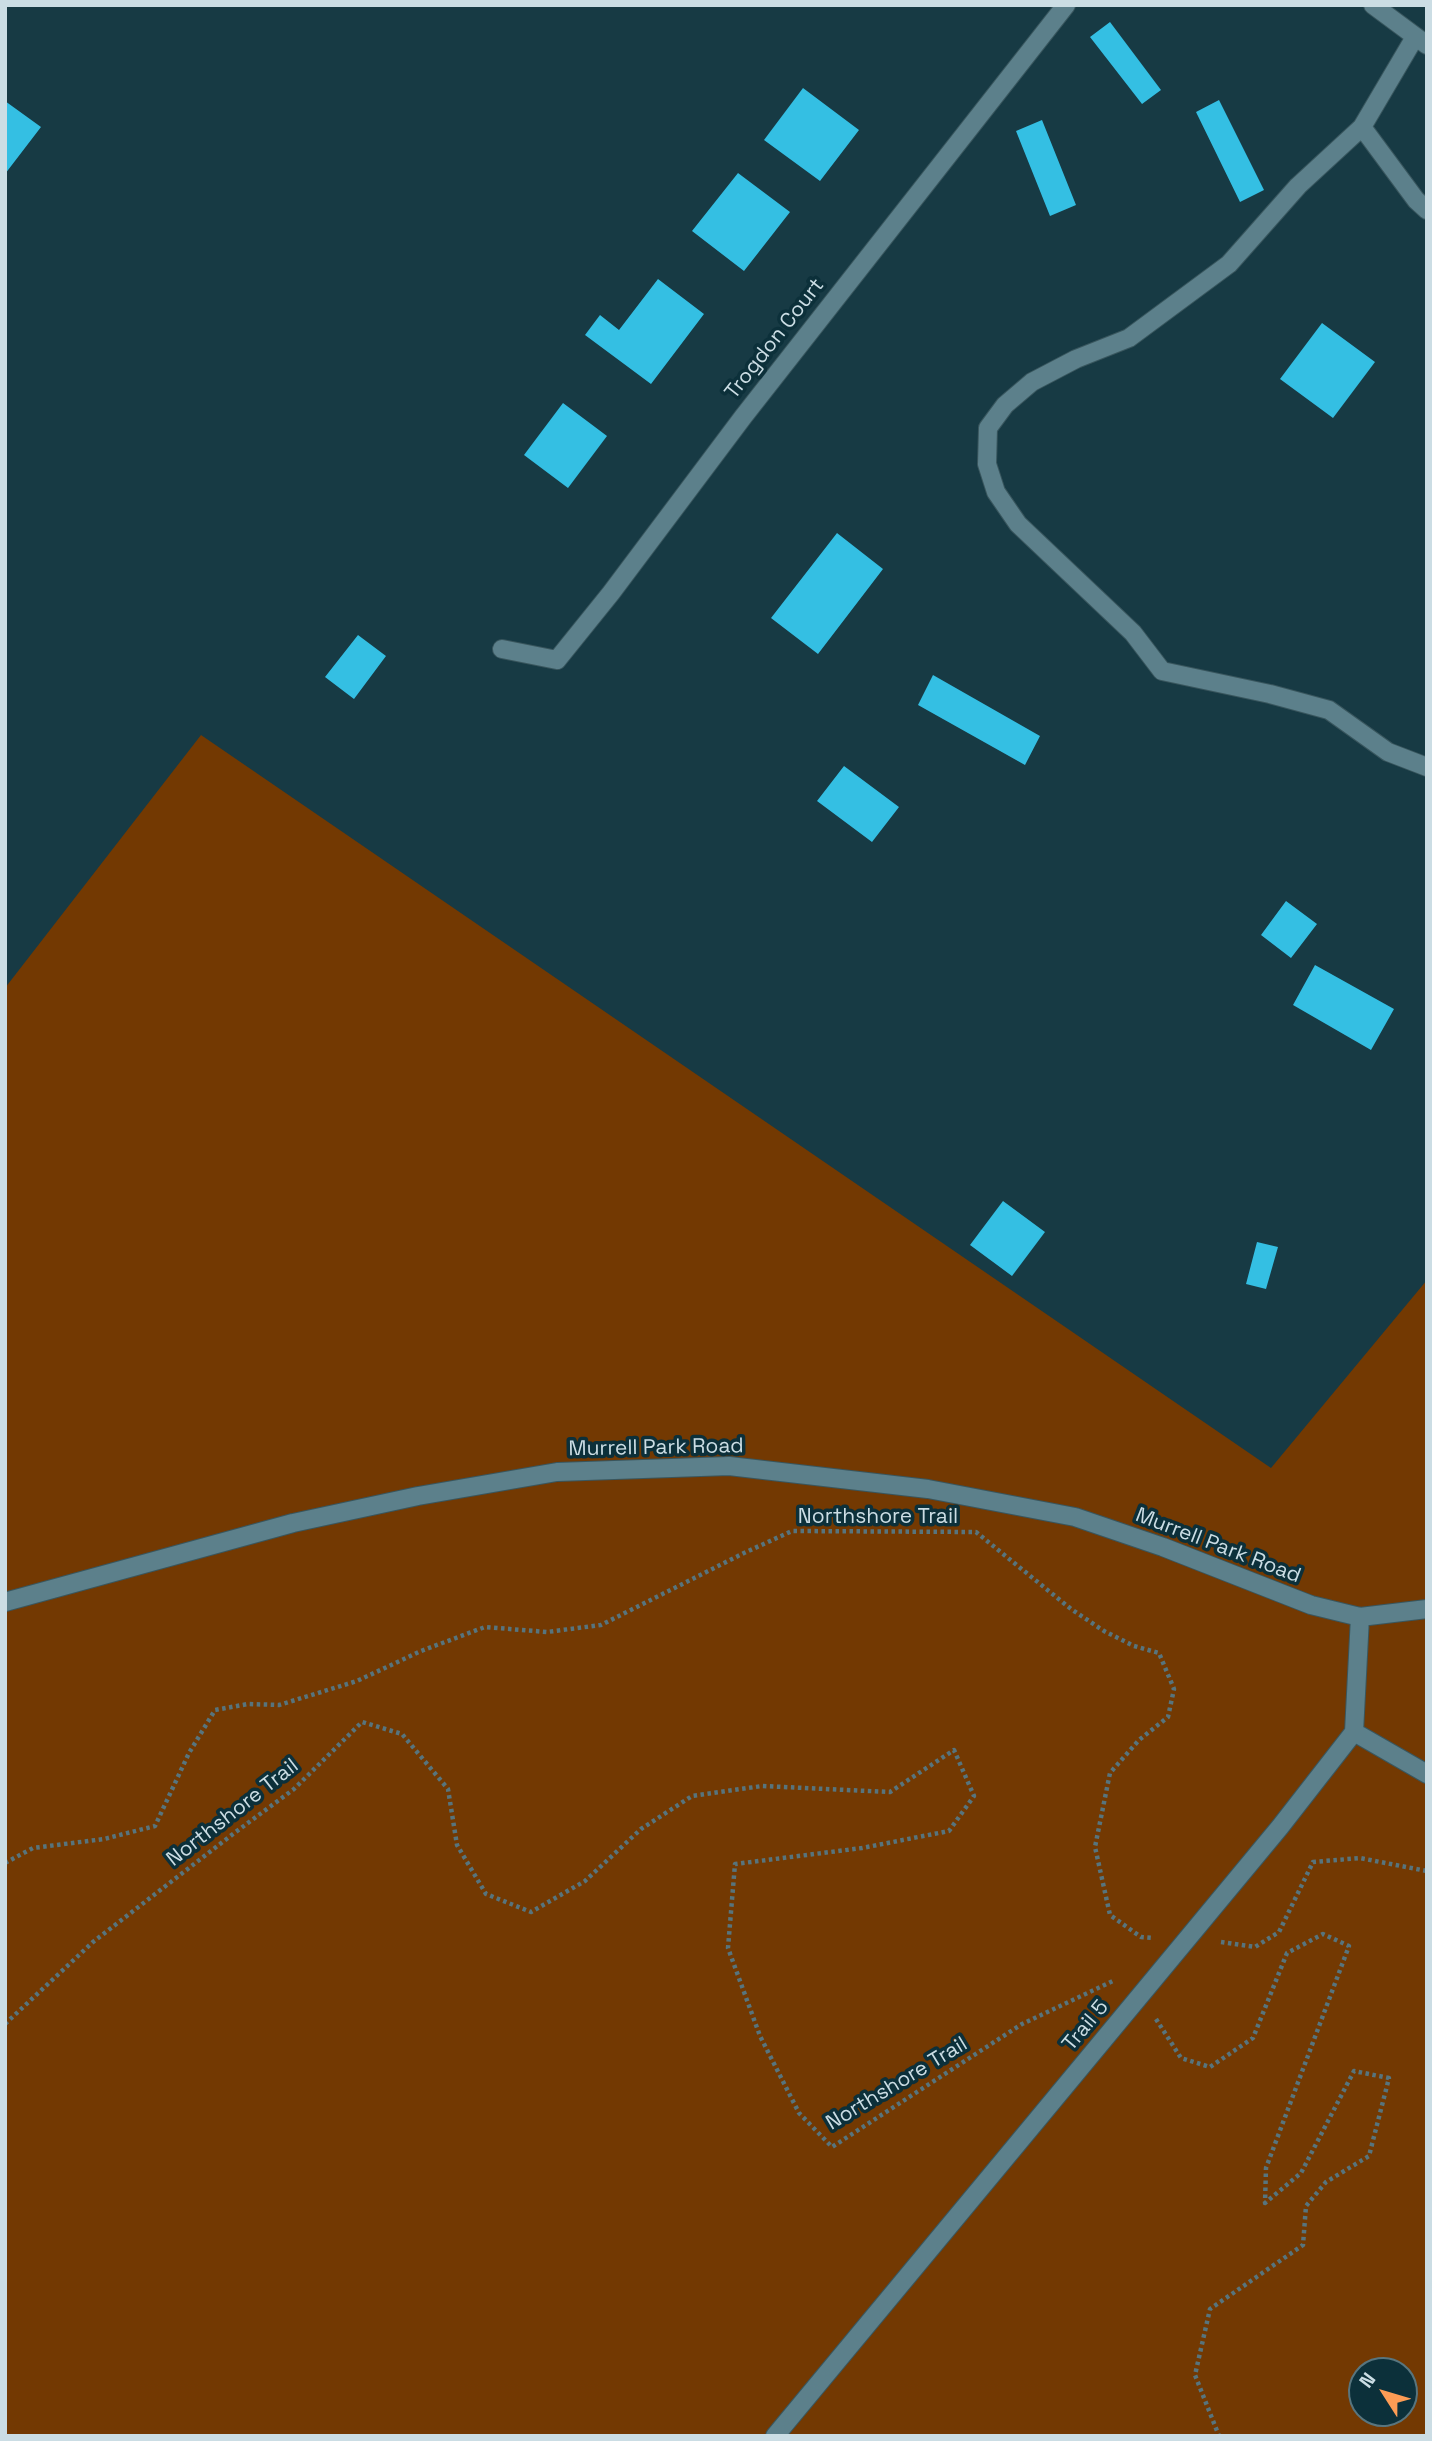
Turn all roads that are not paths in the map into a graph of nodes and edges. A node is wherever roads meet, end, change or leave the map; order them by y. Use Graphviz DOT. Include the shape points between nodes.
graph roads {
  1 [pos="1066,5"];
  2 [pos="1373,5"];
  3 [pos="1421,41"];
  4 [pos="1362,127"];
  5 [pos="1427,210"];
  6 [pos="502,649"];
  7 [pos="1427,767"];
  8 [pos="5,1602"];
  9 [pos="1427,1609"];
  10 [pos="1360,1617"];
  11 [pos="1354,1732"];
  12 [pos="1427,1774"];
  13 [pos="775,2436"];
  1 -- 6 [label="street, Trogdon Court" via="557,660"];
  2 -- 3 [label="street"];
  3 -- 4 [label="street"];
  4 -- 5 [label="street"];
  4 -- 7 [label="street" via="1298,186 1228,264 1129,338 1032,382 1005,405 988,428 987,464 996,492 1018,524 1133,633 1162,671 1329,710 1388,752"];
  8 -- 10 [label="street, Murrell Park Road" via="293,1523 418,1496 557,1472 729,1466 929,1489 1075,1517 1311,1605"];
  9 -- 10 [label="street, Murrell Park Road"];
  10 -- 11 [label="street"];
  11 -- 12 [label="street"];
  11 -- 13 [label="street, Trail 5"];
}
